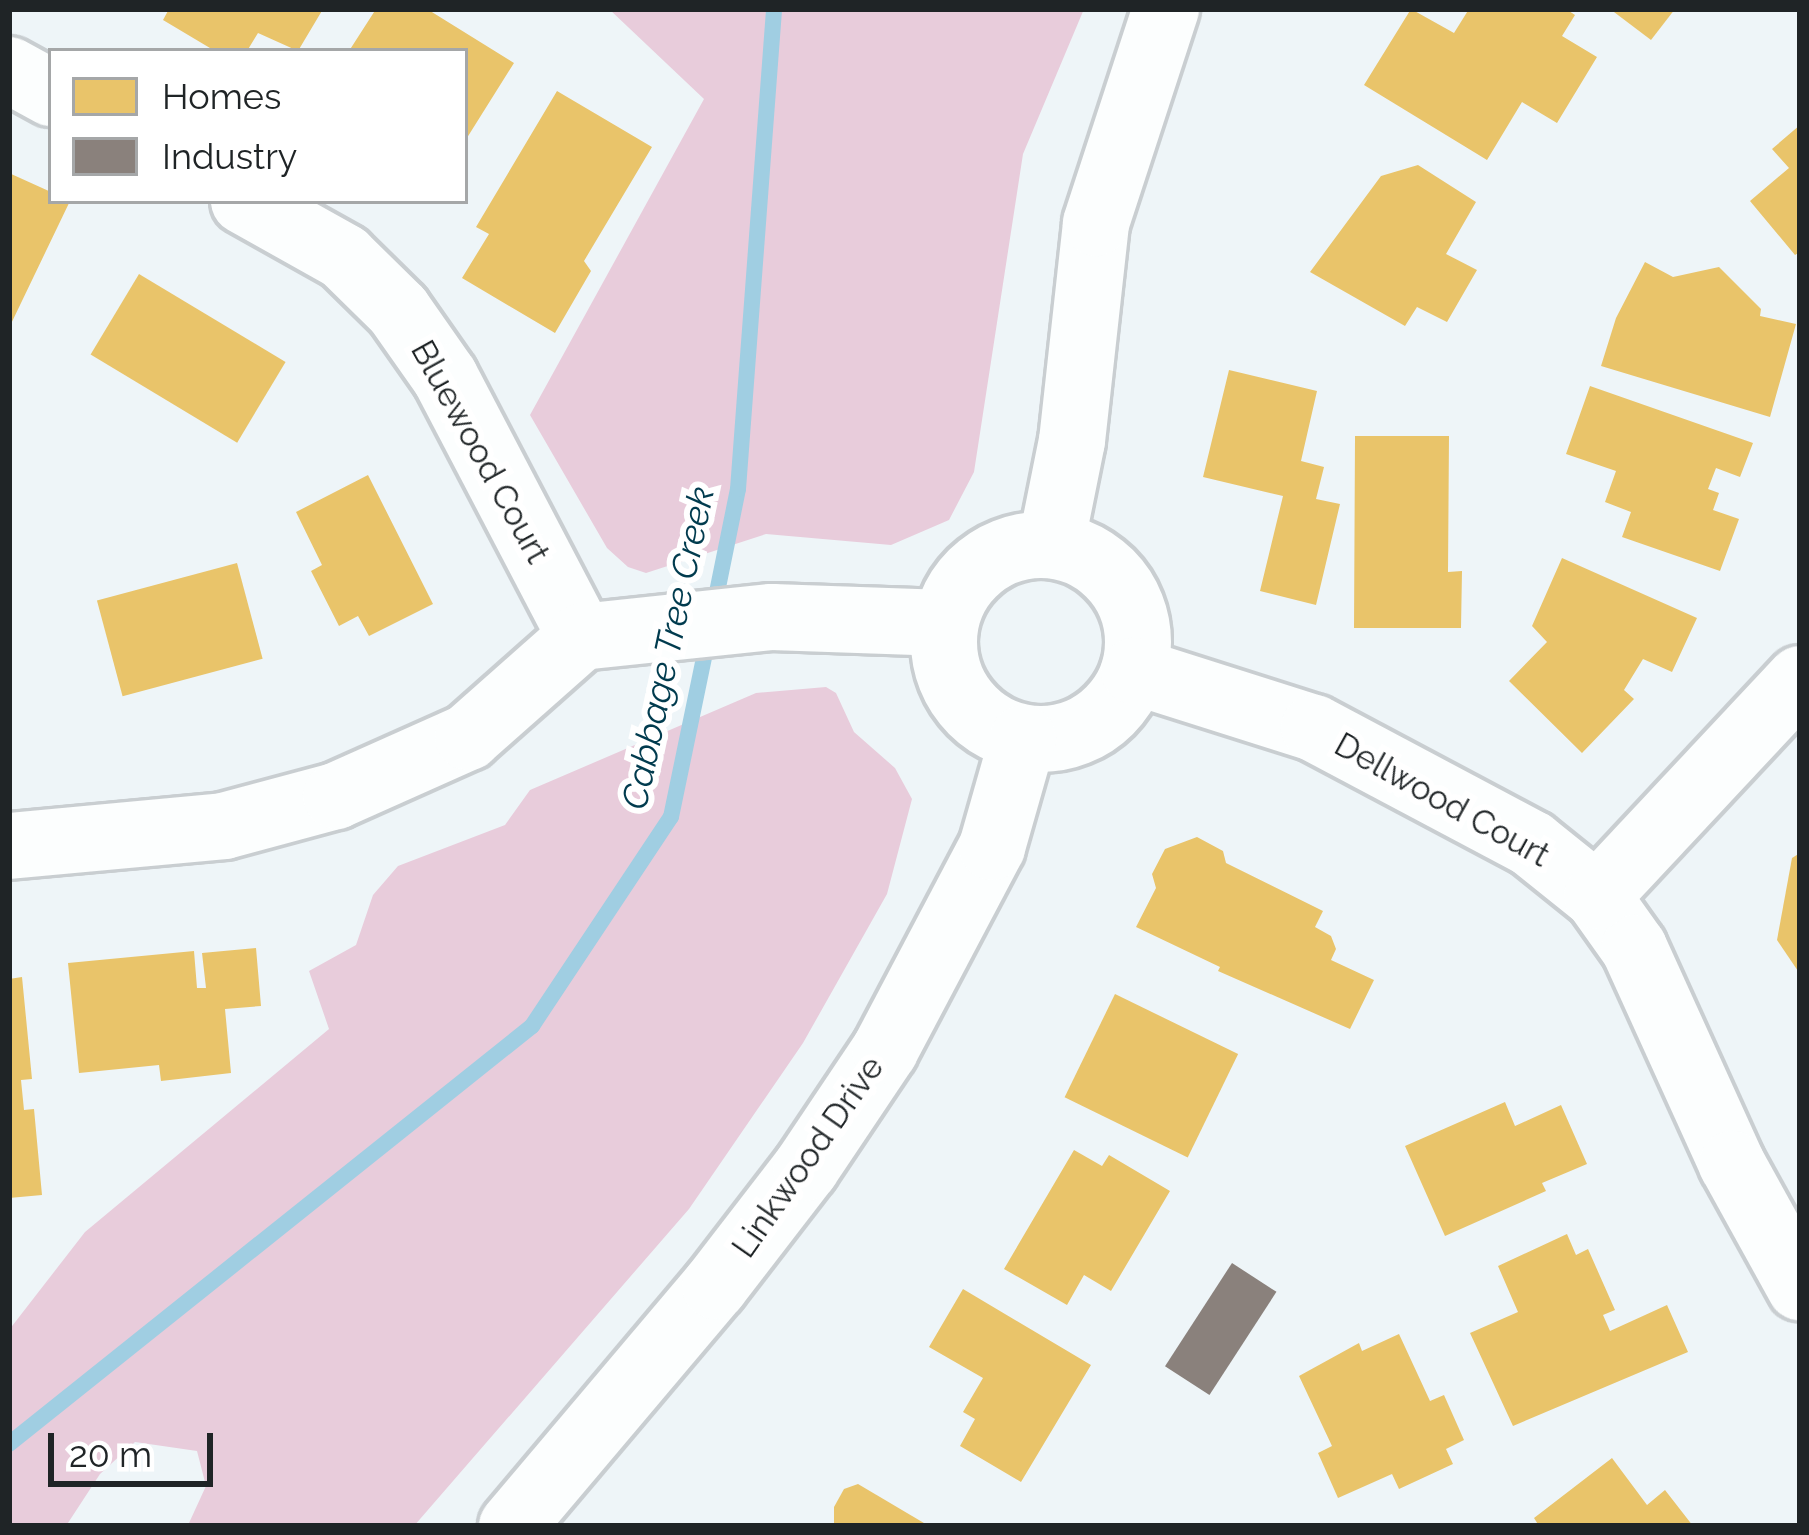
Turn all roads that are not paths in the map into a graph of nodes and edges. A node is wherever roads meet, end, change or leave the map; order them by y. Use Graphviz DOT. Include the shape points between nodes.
graph roads {
  1 [pos="1166,9"];
  2 [pos="9,70"];
  3 [pos="48,92"];
  4 [pos="249,204"];
  5 [pos="1051,545"];
  6 [pos="945,623"];
  7 [pos="581,637"];
  8 [pos="1134,671"];
  9 [pos="1800,679"];
  10 [pos="1023,738"];
  11 [pos="9,846"];
  12 [pos="1597,896"];
  13 [pos="1800,1287"];
  14 [pos="512,1526"];
  1 -- 5 [label="street" via="1096,223 1072,441"];
  2 -- 3 [label="street"];
  4 -- 7 [label="street, Bluewood Court" via="344,257 398,310 446,377"];
  5 -- 6 [label="street" via="996,556 956,596"];
  5 -- 8 [label="street" via="1104,568 1123,588 1139,643"];
  6 -- 7 [label="street" via="772,617"];
  6 -- 10 [label="street" via="948,669 969,710"];
  7 -- 11 [label="street" via="468,737 336,796 224,826"];
  8 -- 10 [label="street" via="1122,696 1091,725 1051,739"];
  8 -- 12 [label="street, Dellwood Court" via="1314,728 1532,844"];
  9 -- 12 [label="street"];
  10 -- 14 [label="street, Linkwood Drive" via="992,847 885,1050 715,1286"];
  12 -- 13 [label="street, Dellwood Court" via="1634,948 1732,1164"];
}
